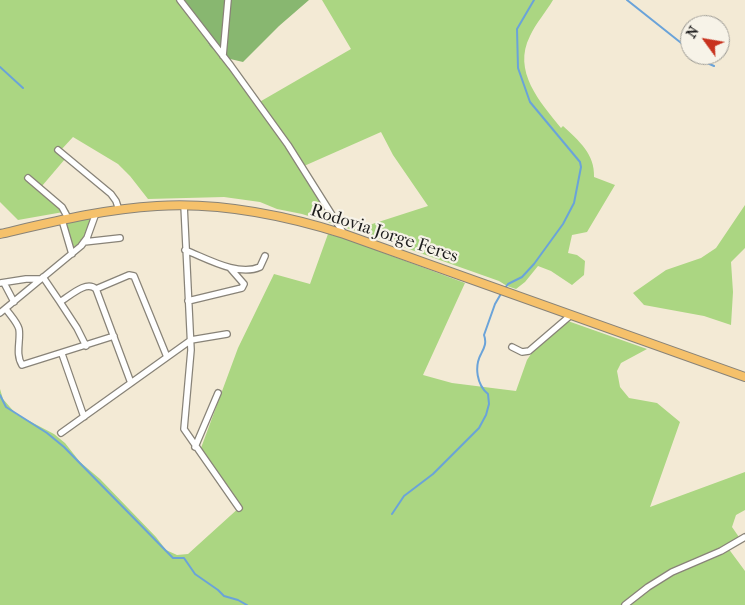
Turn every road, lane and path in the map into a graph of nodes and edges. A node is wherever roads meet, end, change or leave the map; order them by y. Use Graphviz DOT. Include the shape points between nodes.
graph roads {
  1 [pos="180,0"];
  2 [pos="228,0"];
  3 [pos="224,56"];
  4 [pos="58,150"];
  5 [pos="28,178"];
  6 [pos="184,205"];
  7 [pos="119,210"];
  8 [pos="96,213"];
  9 [pos="65,219"];
  10 [pos="0,234"];
  11 [pos="344,234"];
  12 [pos="120,238"];
  13 [pos="84,242"];
  14 [pos="185,250"];
  15 [pos="72,254"];
  16 [pos="265,256"];
  17 [pos="230,268"];
  18 [pos="42,278"];
  19 [pos="2,283"];
  20 [pos="96,288"];
  21 [pos="188,301"];
  22 [pos="14,302"];
  23 [pos="60,302"];
  24 [pos="6,309"];
  25 [pos="0,313"];
  26 [pos="571,315"];
  27 [pos="227,334"];
  28 [pos="114,336"];
  29 [pos="191,340"];
  30 [pos="86,346"];
  31 [pos="512,348"];
  32 [pos="62,354"];
  33 [pos="167,357"];
  34 [pos="745,376"];
  35 [pos="131,383"];
  36 [pos="218,393"];
  37 [pos="84,417"];
  38 [pos="61,433"];
  39 [pos="195,447"];
  40 [pos="238,508"];
  41 [pos="745,537"];
  42 [pos="626,605"];
  1 -- 3 [label="street"];
  2 -- 3 [label="street"];
  3 -- 11 [label="street" via="288,145"];
  4 -- 7 [label="street" via="111,194"];
  5 -- 9 [label="street" via="62,207"];
  6 -- 7 [label="main road, Rodovia Jorge Feres"];
  6 -- 11 [label="main road, Rodovia Jorge Feres" via="271,215"];
  6 -- 14 [label="street"];
  7 -- 8 [label="main road, Rodovia Jorge Feres"];
  8 -- 9 [label="main road, Rodovia Jorge Feres"];
  8 -- 13 [label="street"];
  9 -- 10 [label="main road, Rodovia Jorge Feres"];
  9 -- 15 [label="street"];
  11 -- 26 [label="main road, Rodovia Jorge Feres"];
  12 -- 13 [label="street"];
  13 -- 15 [label="street"];
  14 -- 17 [label="street"];
  14 -- 21 [label="street"];
  15 -- 18 [label="street"];
  16 -- 17 [label="street" via="260,267 252,270"];
  17 -- 21 [label="street" via="244,284 242,288"];
  18 -- 19 [label="street"];
  18 -- 22 [label="street"];
  18 -- 23 [label="street"];
  19 -- 22 [label="street"];
  20 -- 23 [label="street" via="87,286"];
  20 -- 28 [label="street"];
  20 -- 33 [label="street" via="129,275 136,276"];
  21 -- 29 [label="street"];
  22 -- 24 [label="street"];
  23 -- 30 [label="street"];
  24 -- 25 [label="street"];
  24 -- 32 [label="street" via="18,328 22,365"];
  26 -- 31 [label="street" via="529,351"];
  26 -- 34 [label="main road, Rodovia Jorge Feres"];
  27 -- 29 [label="street"];
  28 -- 30 [label="street"];
  28 -- 35 [label="street"];
  29 -- 33 [label="street"];
  29 -- 39 [label="street" via="183,426"];
  30 -- 32 [label="street"];
  32 -- 37 [label="street"];
  33 -- 35 [label="street"];
  35 -- 37 [label="street"];
  36 -- 39 [label="street"];
  37 -- 38 [label="street"];
  39 -- 40 [label="street"];
  41 -- 42 [label="street" via="662,579"];
}
